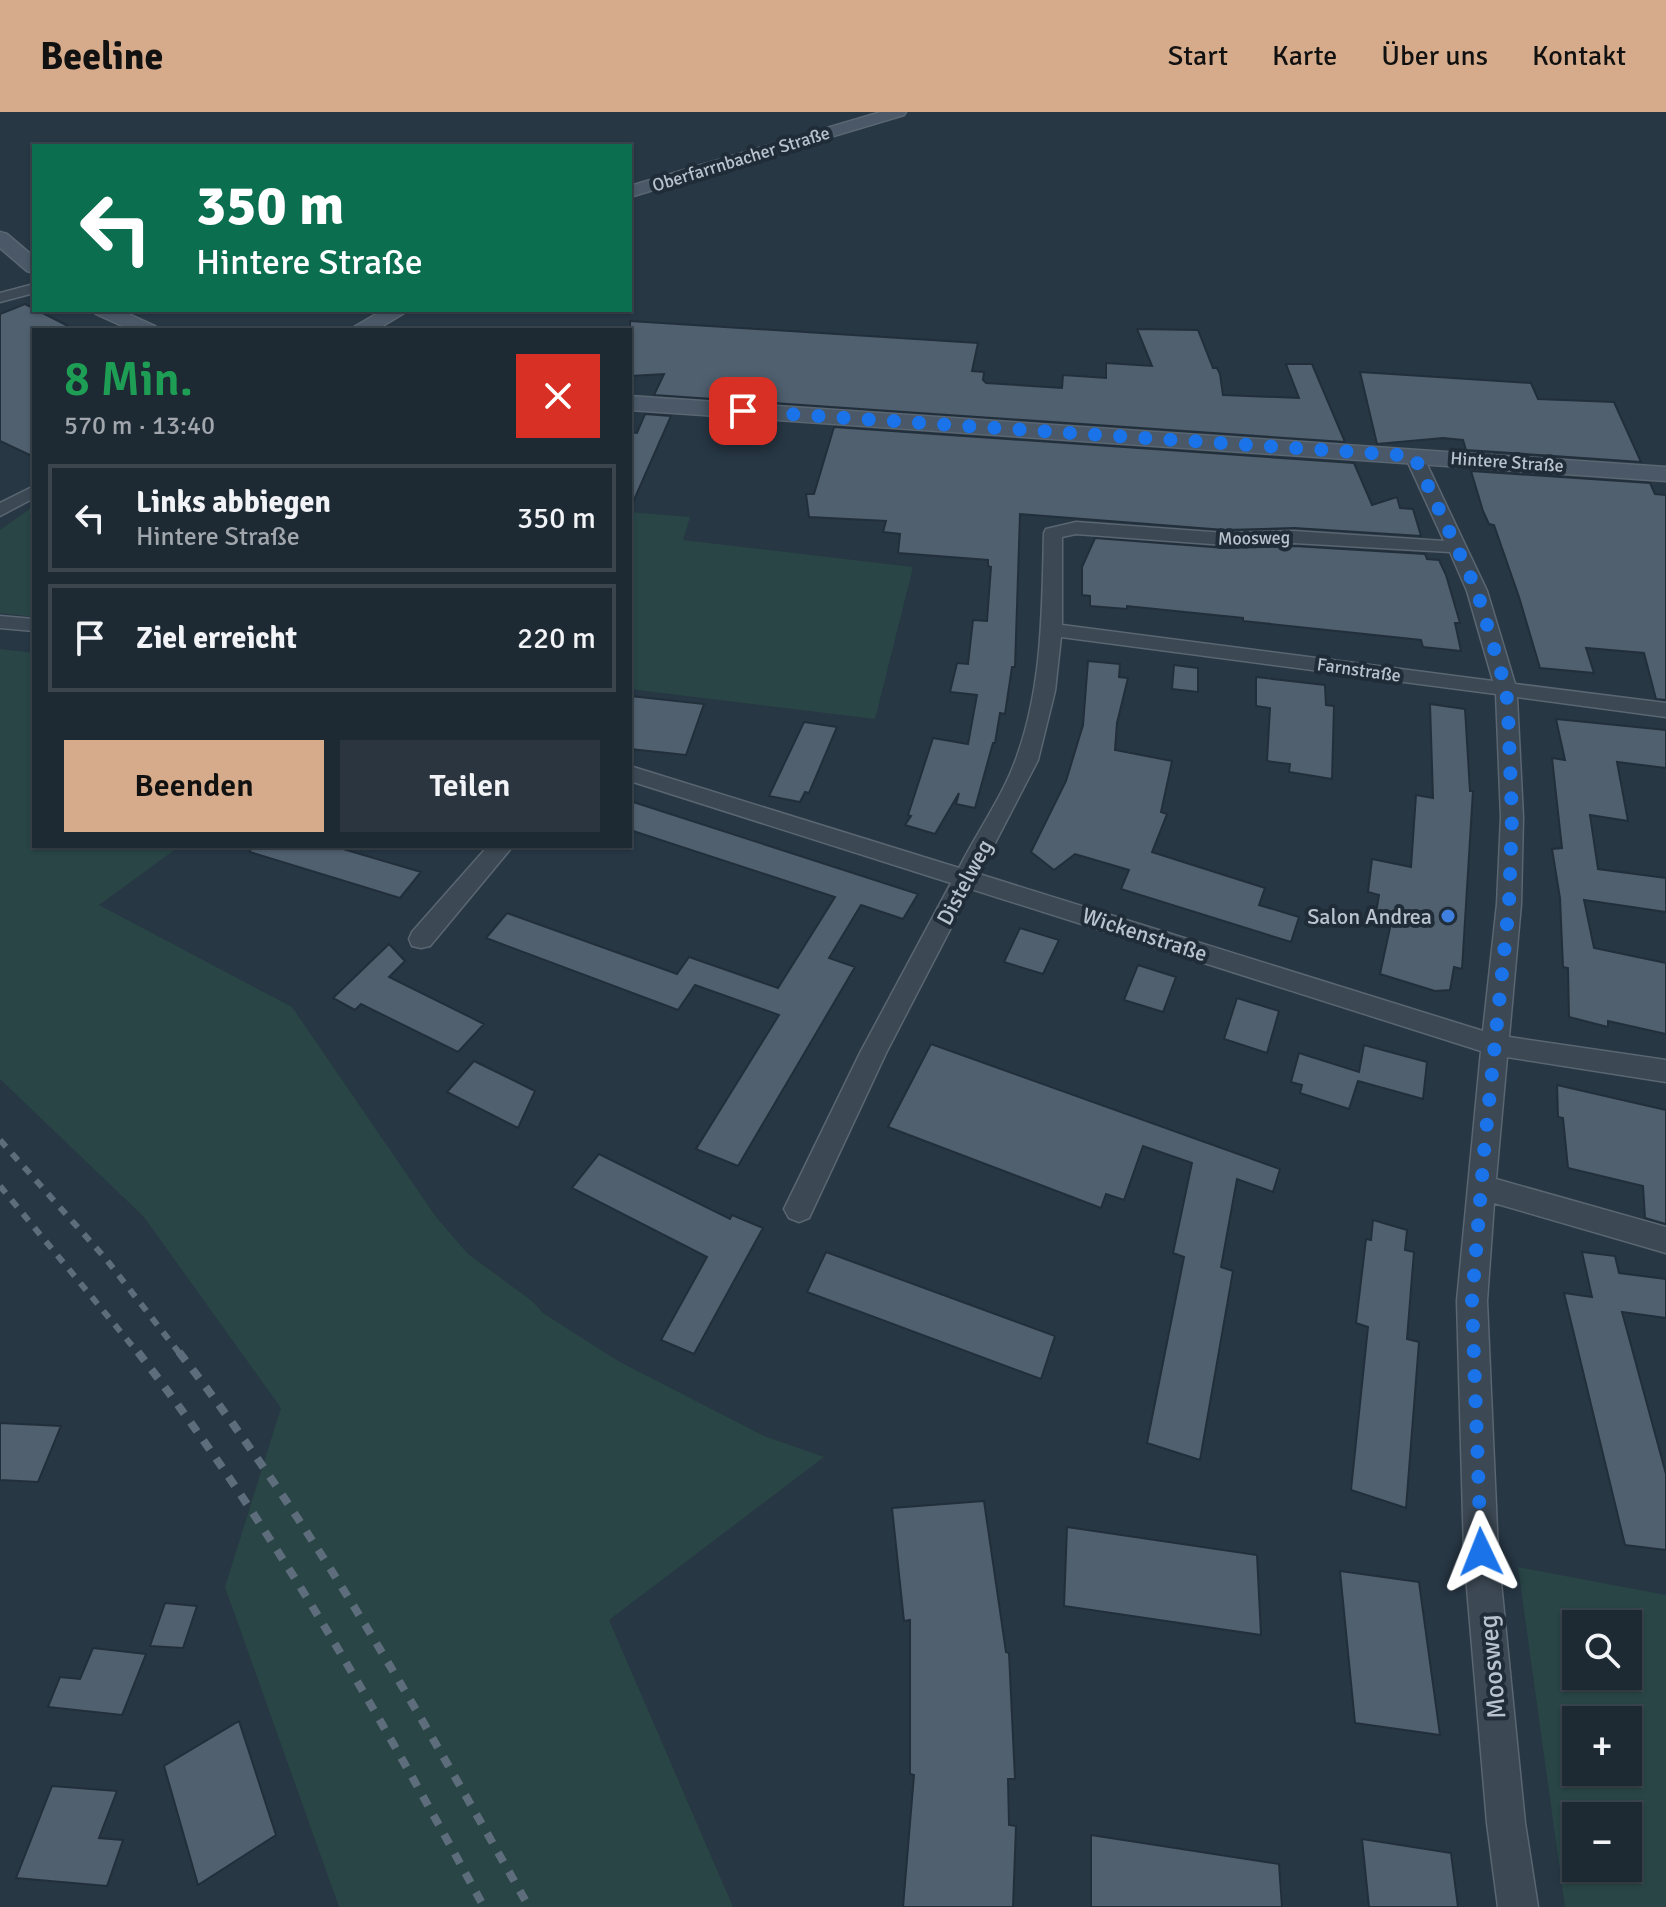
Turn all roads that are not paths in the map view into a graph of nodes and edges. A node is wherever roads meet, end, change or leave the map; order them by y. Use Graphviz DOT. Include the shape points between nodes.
graph roads {
  1 [pos="898,112"];
  2 [pos="632,191"];
  3 [pos="0,238"];
  4 [pos="32,265"];
  5 [pos="32,289"];
  6 [pos="0,298"];
  7 [pos="108,312"];
  8 [pos="395,312"];
  9 [pos="144,328"];
  10 [pos="364,328"];
  11 [pos="632,403"];
  12 [pos="1414,456"];
  13 [pos="1666,474"];
  14 [pos="32,492"];
  15 [pos="0,511"];
  16 [pos="1053,533"];
  17 [pos="1456,547"];
  18 [pos="0,622"];
  19 [pos="32,625"];
  20 [pos="1052,630"];
  21 [pos="1506,689"];
  22 [pos="1666,710"];
  23 [pos="632,774"];
  24 [pos="499,848"];
  25 [pos="967,877"];
  26 [pos="421,939"];
  27 [pos="1495,1045"];
  28 [pos="1666,1071"];
  29 [pos="1481,1187"];
  30 [pos="799,1209"];
  31 [pos="1666,1240"];
  32 [pos="1518,1907"];
  1 -- 2 [label="street, Oberfarrnbacher Straße"];
  3 -- 4 [label="street"];
  5 -- 6 [label="street"];
  7 -- 9 [label="street"];
  8 -- 10 [label="street"];
  11 -- 12 [label="street, Hintere Straße"];
  12 -- 13 [label="street, Hintere Straße"];
  12 -- 17 [label="street, Moosweg"];
  14 -- 15 [label="street"];
  16 -- 17 [label="street, Moosweg" via="1076,528"];
  16 -- 20 [label="street, Distelweg"];
  17 -- 21 [label="street, Moosweg" via="1477,591"];
  18 -- 19 [label="street"];
  20 -- 21 [label="street, Farnstraße"];
  20 -- 25 [label="street, Distelweg" via="1045,691 1027,760"];
  21 -- 22 [label="street, Farnstraße"];
  21 -- 27 [label="street, Moosweg" via="1512,817"];
  23 -- 25 [label="street, Wickenstraße"];
  24 -- 26 [label="street"];
  25 -- 27 [label="street, Wickenstraße"];
  25 -- 30 [label="street, Distelweg" via="873,1053"];
  27 -- 28 [label="street, Wickenstraße"];
  27 -- 29 [label="street, Moosweg"];
  29 -- 31 [label="street"];
  29 -- 32 [label="street, Moosweg" via="1472,1301 1481,1552"];
}
